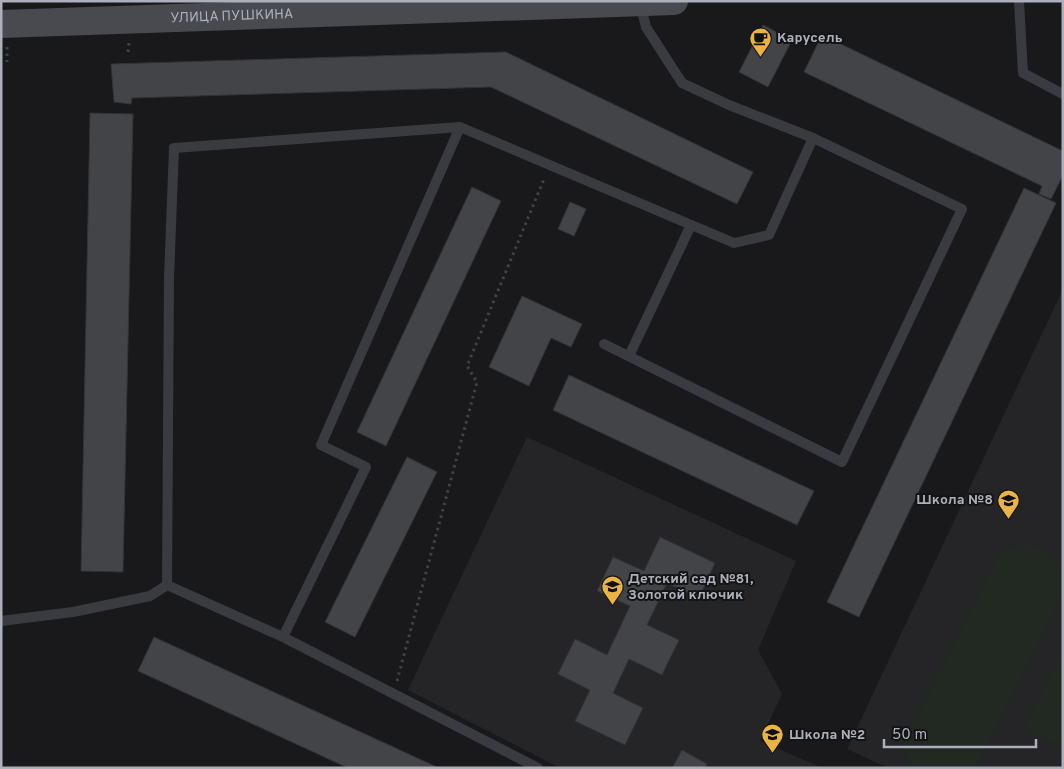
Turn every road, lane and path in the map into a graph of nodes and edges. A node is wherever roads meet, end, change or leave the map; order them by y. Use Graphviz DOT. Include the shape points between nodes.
graph roads {
  1 [pos="674,1"];
  2 [pos="1019,1"];
  3 [pos="640,2"];
  4 [pos="1,24"];
  5 [pos="1063,94"];
  6 [pos="460,128"];
  7 [pos="813,138"];
  8 [pos="550,165"];
  9 [pos="691,225"];
  10 [pos="604,344"];
  11 [pos="628,356"];
  12 [pos="167,585"];
  13 [pos="1,621"];
  14 [pos="283,637"];
  15 [pos="394,694"];
  16 [pos="538,768"];
  1 -- 3 [label="street, УЛИЦА ПУШКИНА"];
  2 -- 5 [label="lane" via="1023,74"];
  3 -- 4 [label="street, УЛИЦА ПУШКИНА"];
  3 -- 7 [label="lane" via="646,27 682,84"];
  6 -- 8 [label="lane"];
  6 -- 12 [label="lane" via="174,148 169,278"];
  6 -- 14 [label="lane" via="321,445 366,467"];
  7 -- 9 [label="lane" via="769,235 734,243"];
  7 -- 11 [label="lane" via="962,209 842,462"];
  8 -- 9 [label="lane"];
  8 -- 15 [label="path" via="467,366 477,382"];
  9 -- 11 [label="lane"];
  10 -- 11 [label="lane"];
  12 -- 13 [label="lane" via="150,596 73,612"];
  12 -- 14 [label="lane"];
  14 -- 15 [label="lane"];
  15 -- 16 [label="lane"];
}
